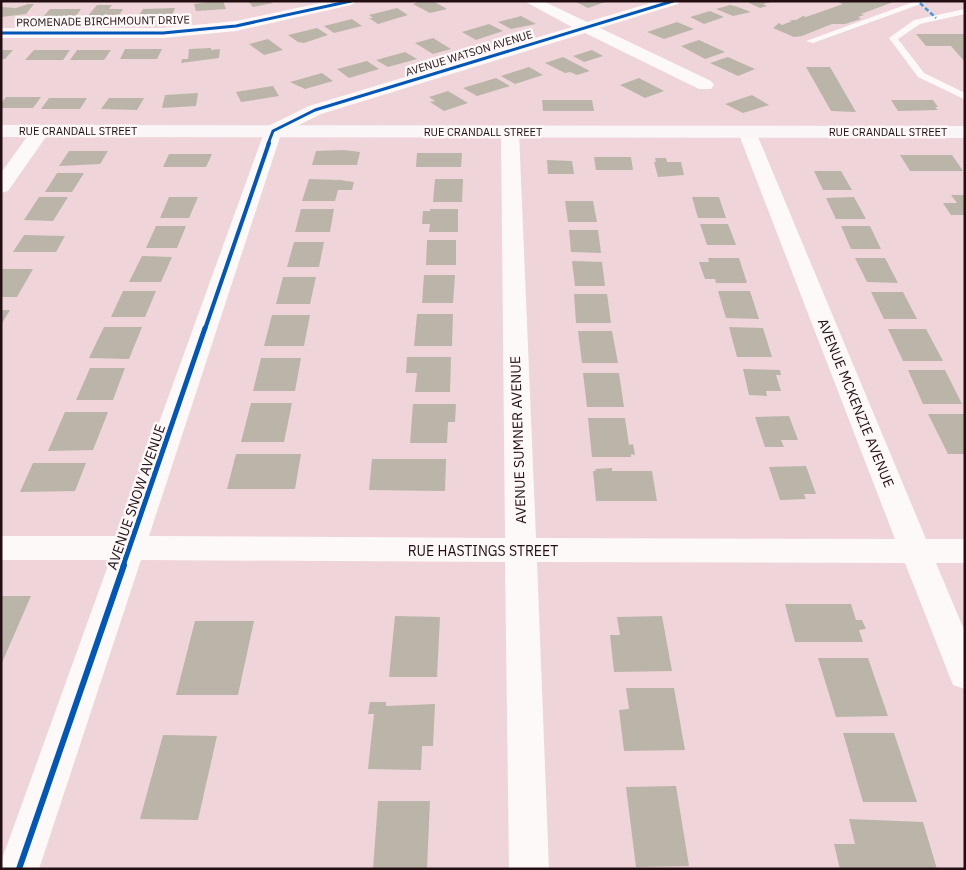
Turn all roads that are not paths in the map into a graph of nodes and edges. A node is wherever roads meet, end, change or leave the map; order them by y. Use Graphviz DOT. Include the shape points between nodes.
graph roads {
  1 [pos="351,1"];
  2 [pos="531,1"];
  3 [pos="673,1"];
  4 [pos="925,1"];
  5 [pos="965,11"];
  6 [pos="588,27"];
  7 [pos="1,32"];
  8 [pos="810,41"];
  9 [pos="705,85"];
  10 [pos="964,96"];
  11 [pos="1,131"];
  12 [pos="41,131"];
  13 [pos="273,132"];
  14 [pos="510,132"];
  15 [pos="747,132"];
  16 [pos="965,132"];
  17 [pos="1,187"];
  18 [pos="1,548"];
  19 [pos="130,549"];
  20 [pos="521,551"];
  21 [pos="965,551"];
  22 [pos="915,552"];
  23 [pos="965,674"];
  24 [pos="19,869"];
  25 [pos="529,869"];
  1 -- 7 [label="street, PROMENADE BIRCHMOUNT DRIVE" via="236,26 163,32"];
  2 -- 6 [label="street"];
  3 -- 6 [label="street, AVENUE WATSON AVENUE"];
  4 -- 8 [label="lane"];
  5 -- 10 [label="lane" via="917,22 893,38 921,75"];
  6 -- 9 [label="street"];
  6 -- 13 [label="street, AVENUE WATSON AVENUE" via="315,110"];
  11 -- 12 [label="street, RUE CRANDALL STREET"];
  12 -- 13 [label="street, RUE CRANDALL STREET"];
  12 -- 17 [label="street"];
  13 -- 14 [label="street, RUE CRANDALL STREET"];
  13 -- 19 [label="street, AVENUE SNOW AVENUE"];
  14 -- 15 [label="street, RUE CRANDALL STREET"];
  14 -- 20 [label="street, AVENUE SUMNER AVENUE"];
  15 -- 16 [label="street, RUE CRANDALL STREET"];
  15 -- 22 [label="street, AVENUE MCKENZIE AVENUE"];
  18 -- 19 [label="street, RUE HASTINGS STREET"];
  19 -- 20 [label="street, RUE HASTINGS STREET"];
  19 -- 24 [label="street, AVENUE SNOW AVENUE"];
  20 -- 22 [label="street, RUE HASTINGS STREET"];
  20 -- 25 [label="street, AVENUE SUMNER AVENUE"];
  21 -- 22 [label="street, RUE HASTINGS STREET"];
  22 -- 23 [label="street, AVENUE MCKENZIE AVENUE"];
}
